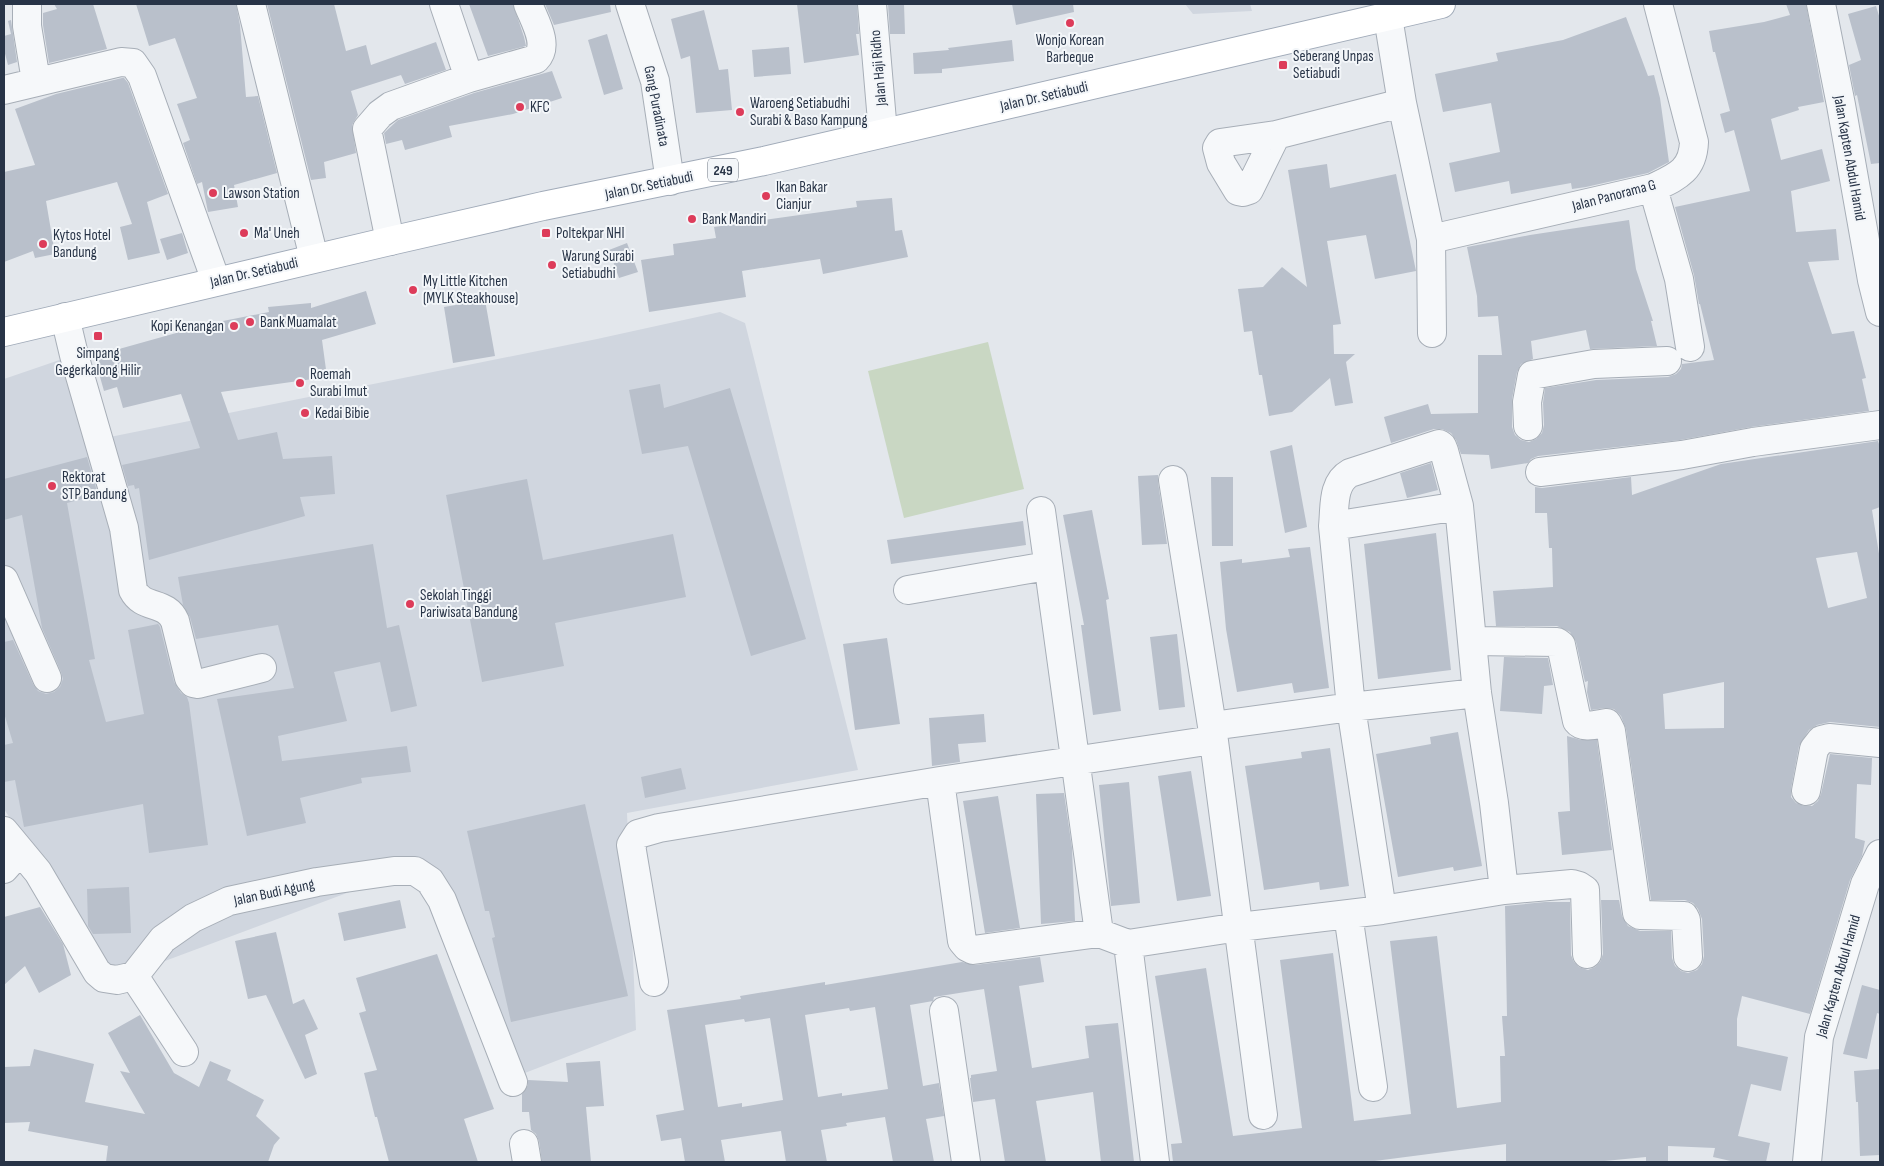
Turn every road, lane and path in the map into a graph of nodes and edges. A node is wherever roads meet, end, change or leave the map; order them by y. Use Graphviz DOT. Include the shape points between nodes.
graph roads {
  1 [pos="26,4"];
  2 [pos="251,4"];
  3 [pos="444,4"];
  4 [pos="528,4"];
  5 [pos="630,4"];
  6 [pos="872,4"];
  7 [pos="1441,4"];
  8 [pos="1658,4"];
  9 [pos="1821,4"];
  10 [pos="1388,17"];
  11 [pos="469,78"];
  12 [pos="36,81"];
  13 [pos="4,90"];
  14 [pos="1402,103"];
  15 [pos="883,133"];
  16 [pos="1276,135"];
  17 [pos="670,181"];
  18 [pos="1653,188"];
  19 [pos="1431,239"];
  20 [pos="390,240"];
  21 [pos="314,258"];
  22 [pos="216,281"];
  23 [pos="1879,299"];
  24 [pos="65,317"];
  25 [pos="4,332"];
  26 [pos="1432,333"];
  27 [pos="1690,347"];
  28 [pos="1667,361"];
  29 [pos="1880,425"];
  30 [pos="1528,426"];
  31 [pos="1540,472"];
  32 [pos="1173,480"];
  33 [pos="1459,506"];
  34 [pos="1041,511"];
  35 [pos="1333,526"];
  36 [pos="1048,566"];
  37 [pos="4,580"];
  38 [pos="908,590"];
  39 [pos="9,607"];
  40 [pos="1473,641"];
  41 [pos="262,668"];
  42 [pos="47,678"];
  43 [pos="1477,693"];
  44 [pos="1351,707"];
  45 [pos="1212,733"];
  46 [pos="1880,743"];
  47 [pos="1076,760"];
  48 [pos="940,781"];
  49 [pos="1806,791"];
  50 [pos="9,850"];
  51 [pos="1880,854"];
  52 [pos="1504,890"];
  53 [pos="1382,910"];
  54 [pos="1348,914"];
  55 [pos="1239,927"];
  56 [pos="1099,933"];
  57 [pos="1128,944"];
  58 [pos="1587,954"];
  59 [pos="1688,957"];
  60 [pos="134,976"];
  61 [pos="654,982"];
  62 [pos="944,1011"];
  63 [pos="184,1052"];
  64 [pos="513,1082"];
  65 [pos="1373,1087"];
  66 [pos="1264,1115"];
  67 [pos="966,1162"];
  68 [pos="1155,1162"];
  69 [pos="1807,1162"];
  1 -- 12 [label="street"];
  2 -- 21 [label="street"];
  3 -- 11 [label="street"];
  4 -- 11 [label="street" via="540,36 541,54 536,60"];
  5 -- 17 [label="street, Gang Puradinata" via="655,81"];
  6 -- 15 [label="street, Jalan Haji Ridho"];
  7 -- 10 [label="main road, Jalan Dr. Setiabudi / 249"];
  8 -- 18 [label="street, Jalan Panorama G" via="1694,142 1690,161 1684,170"];
  9 -- 23 [label="street, Jalan Kapten Abdul Hamid"];
  10 -- 14 [label="street"];
  10 -- 15 [label="main road, Jalan Dr. Setiabudi / 249"];
  11 -- 20 [label="street" via="391,106 367,129"];
  12 -- 13 [label="street"];
  12 -- 22 [label="street" via="121,62 131,62 138,69"];
  14 -- 16 [label="street"];
  14 -- 19 [label="street"];
  15 -- 17 [label="main road, Jalan Dr. Setiabudi / 249"];
  17 -- 20 [label="main road, Jalan Dr. Setiabudi / 249"];
  18 -- 19 [label="street, Jalan Panorama G"];
  18 -- 27 [label="street" via="1680,279"];
  19 -- 26 [label="street"];
  20 -- 21 [label="main road, Jalan Dr. Setiabudi / 249"];
  21 -- 22 [label="main road, Jalan Dr. Setiabudi / 249"];
  22 -- 24 [label="main road, Jalan Dr. Setiabudi / 249"];
  24 -- 25 [label="main road, Jalan Dr. Setiabudi / 249"];
  24 -- 41 [label="street" via="124,528 137,598 172,613 193,683"];
  28 -- 30 [label="street" via="1594,364 1532,375 1527,402"];
  29 -- 31 [label="street" via="1682,455"];
  32 -- 45 [label="street"];
  33 -- 35 [label="street"];
  33 -- 35 [label="street" via="1444,451 1439,444 1344,476 1337,490"];
  33 -- 40 [label="street"];
  34 -- 36 [label="street"];
  35 -- 44 [label="street"];
  36 -- 38 [label="street"];
  36 -- 47 [label="street"];
  37 -- 39 [label="street"];
  39 -- 42 [label="street"];
  40 -- 43 [label="street"];
  40 -- 59 [label="street" via="1557,642 1561,645 1577,721 1584,726 1607,723 1611,731 1637,913 1640,916 1684,916"];
  43 -- 44 [label="street"];
  43 -- 52 [label="street"];
  44 -- 45 [label="street"];
  44 -- 53 [label="street"];
  45 -- 47 [label="street"];
  45 -- 55 [label="street"];
  46 -- 49 [label="street" via="1821,740 1814,749"];
  47 -- 48 [label="street"];
  47 -- 56 [label="street"];
  48 -- 56 [label="street" via="962,941 967,947 973,950"];
  48 -- 61 [label="street" via="638,834 631,845"];
  50 -- 60 [label="street" via="38,872 97,972 104,978 117,980"];
  51 -- 69 [label="street, Jalan Kapten Abdul Hamid" via="1865,884 1819,1037"];
  52 -- 53 [label="street"];
  52 -- 58 [label="street" via="1580,886 1584,890"];
  53 -- 54 [label="street"];
  54 -- 55 [label="street"];
  54 -- 65 [label="street"];
  55 -- 57 [label="street"];
  55 -- 66 [label="street"];
  56 -- 57 [label="street"];
  57 -- 68 [label="street"];
  60 -- 63 [label="street"];
  60 -- 64 [label="street, Jalan Budi Agung" via="163,939 193,918 229,901 317,882 414,871 430,881 442,900"];
  62 -- 67 [label="street"];
}
